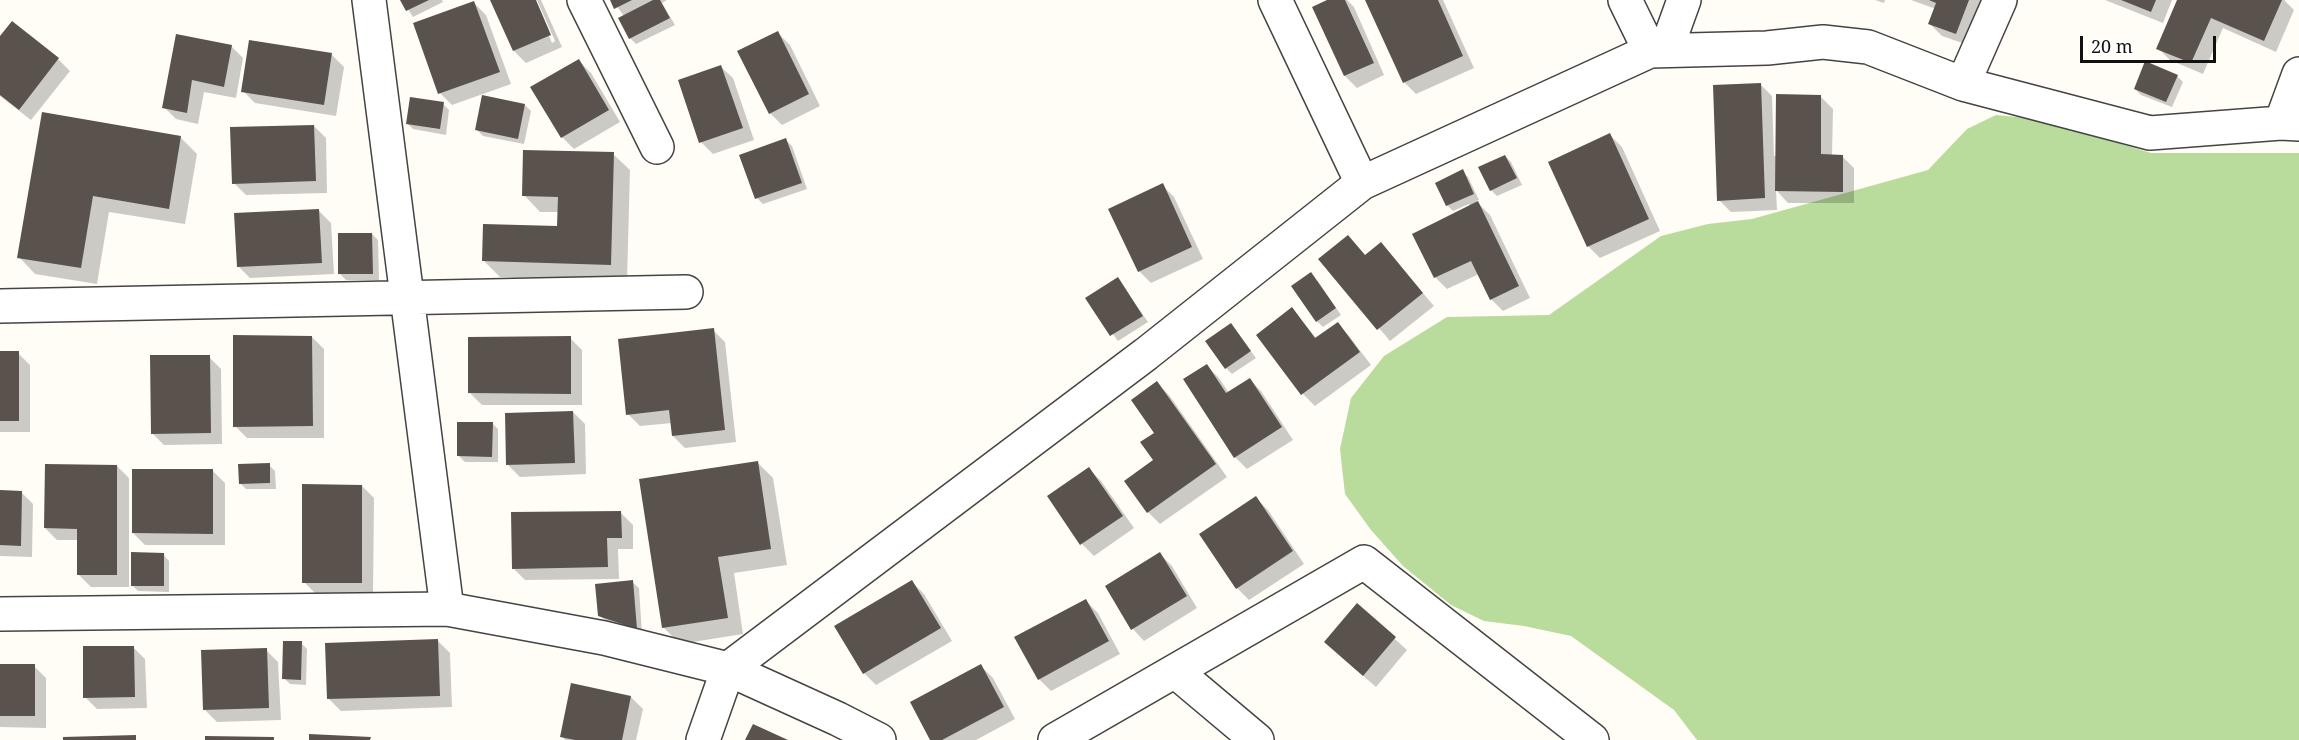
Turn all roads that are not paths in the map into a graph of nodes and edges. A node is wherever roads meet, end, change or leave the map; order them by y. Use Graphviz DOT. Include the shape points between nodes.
graph roads {
  1 [pos="369,0"];
  2 [pos="584,0"];
  3 [pos="1275,0"];
  4 [pos="1625,0"];
  5 [pos="1684,0"];
  6 [pos="2000,0"];
  7 [pos="1658,51"];
  8 [pos="2299,74"];
  9 [pos="1963,84"];
  10 [pos="2290,124"];
  11 [pos="657,147"];
  12 [pos="1362,183"];
  13 [pos="686,292"];
  14 [pos="406,298"];
  15 [pos="0,306"];
  16 [pos="447,609"];
  17 [pos="0,614"];
  18 [pos="728,669"];
  19 [pos="1175,671"];
  20 [pos="703,740"];
  21 [pos="879,740"];
  22 [pos="1055,740"];
  23 [pos="1257,740"];
  24 [pos="1592,740"];
  1 -- 14 [label="street"];
  2 -- 11 [label="street"];
  3 -- 12 [label="street"];
  4 -- 7 [label="street"];
  5 -- 7 [label="street"];
  6 -- 9 [label="street"];
  7 -- 9 [label="street" via="1822,42 1868,47"];
  7 -- 12 [label="street"];
  8 -- 10 [label="street"];
  9 -- 10 [label="street" via="2150,133"];
  12 -- 18 [label="street" via="1146,354"];
  13 -- 14 [label="street"];
  14 -- 15 [label="street"];
  14 -- 16 [label="street"];
  16 -- 17 [label="street"];
  16 -- 18 [label="street" via="604,638"];
  18 -- 20 [label="street"];
  18 -- 21 [label="street"];
  19 -- 22 [label="street"];
  19 -- 23 [label="street"];
  19 -- 24 [label="street" via="1364,562"];
}
